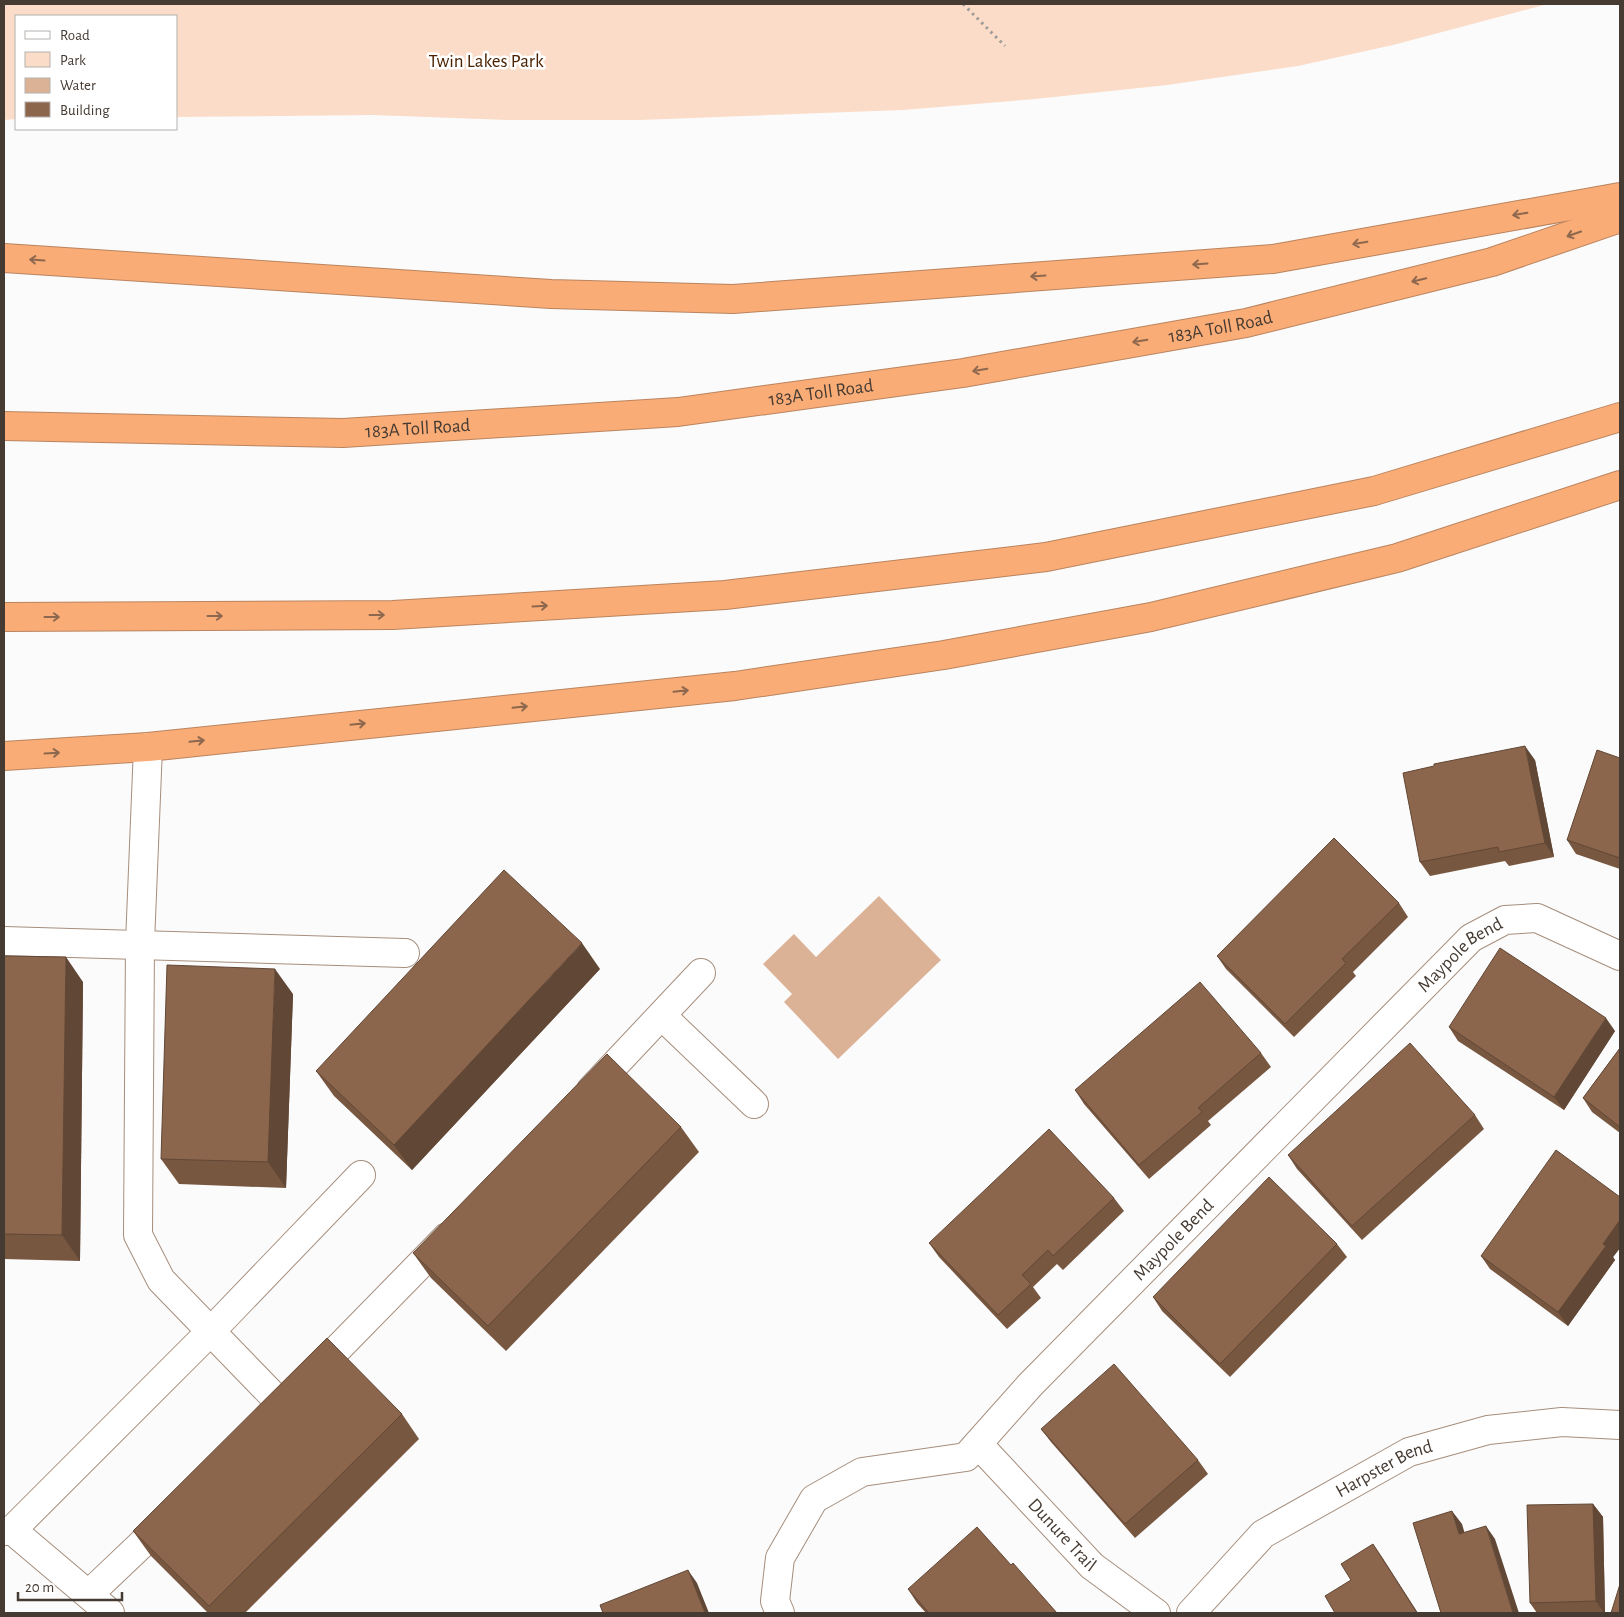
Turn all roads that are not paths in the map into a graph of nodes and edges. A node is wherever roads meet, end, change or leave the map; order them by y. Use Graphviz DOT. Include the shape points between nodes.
graph roads {
  1 [pos="1620,197"];
  2 [pos="1620,218"];
  3 [pos="4,258"];
  4 [pos="1620,417"];
  5 [pos="4,426"];
  6 [pos="1620,485"];
  7 [pos="4,617"];
  8 [pos="148,747"];
  9 [pos="4,756"];
  10 [pos="4,941"];
  11 [pos="140,943"];
  12 [pos="405,953"];
  13 [pos="1620,956"];
  14 [pos="701,973"];
  15 [pos="662,1016"];
  16 [pos="754,1104"];
  17 [pos="572,1109"];
  18 [pos="360,1175"];
  19 [pos="462,1222"];
  20 [pos="212,1330"];
  21 [pos="283,1406"];
  22 [pos="264,1425"];
  23 [pos="1620,1425"];
  24 [pos="978,1444"];
  25 [pos="190,1498"];
  26 [pos="8,1530"];
  27 [pos="103,1608"];
  28 [pos="780,1613"];
  29 [pos="1156,1613"];
  30 [pos="1191,1613"];
  1 -- 3 [label="highway, one-way" via="1273,259 733,299 551,294"];
  2 -- 5 [label="highway, 183A Toll Road, one-way" via="1492,262 1246,323 963,373 678,412 343,433"];
  7 -- 4 [label="highway, one-way" via="403,614 725,595 1046,557 1374,491"];
  8 -- 6 [label="highway, one-way" via="735,686 954,653 1151,617 1397,558"];
  9 -- 8 [label="highway, one-way"];
  8 -- 11 [label="street"];
  10 -- 11 [label="street"];
  11 -- 12 [label="street"];
  11 -- 20 [label="street" via="138,1235 161,1280"];
  13 -- 24 [label="street, Maypole Bend" via="1537,918 1505,920 1471,938 1030,1385"];
  14 -- 15 [label="street"];
  15 -- 16 [label="street"];
  15 -- 17 [label="street"];
  18 -- 20 [label="street"];
  19 -- 21 [label="street"];
  20 -- 21 [label="street"];
  20 -- 26 [label="street"];
  21 -- 22 [label="street"];
  23 -- 30 [label="street, Harpster Bend" via="1562,1422 1488,1430 1409,1452 1263,1534"];
  24 -- 28 [label="street, Maypole Bend" via="966,1457 862,1472 814,1499 780,1558 775,1601"];
  24 -- 29 [label="street, Dunure Trail" via="1092,1566"];
  25 -- 27 [label="street"];
  26 -- 27 [label="street"];
}
